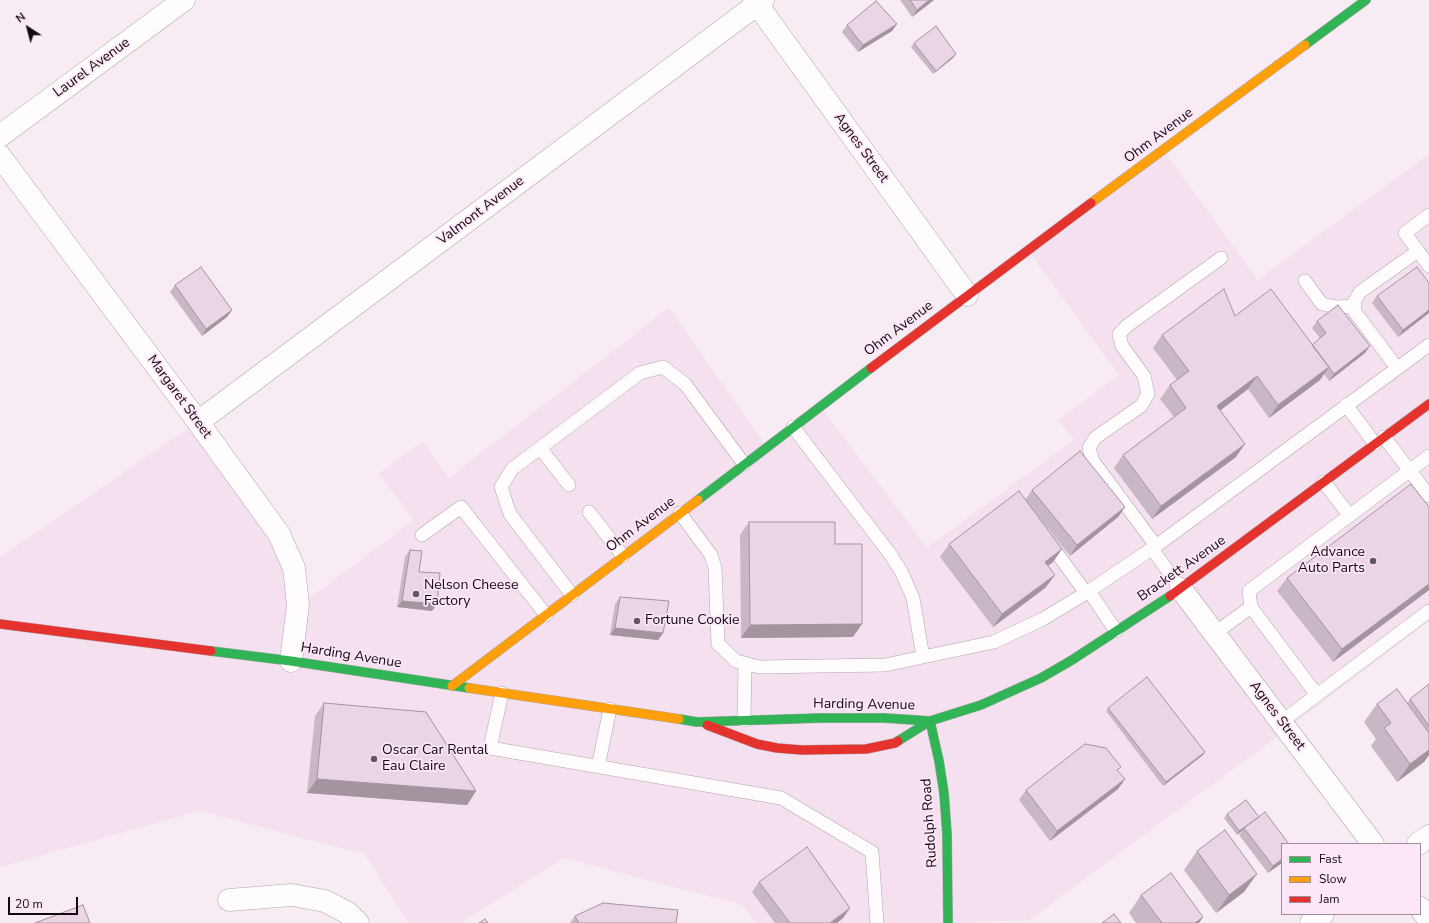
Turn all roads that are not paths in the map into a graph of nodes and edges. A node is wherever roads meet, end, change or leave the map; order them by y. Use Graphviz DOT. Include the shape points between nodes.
graph roads {
  1 [pos="184,0"];
  2 [pos="1366,0"];
  3 [pos="758,1"];
  4 [pos="0,136"];
  5 [pos="0,156"];
  6 [pos="1429,215"];
  7 [pos="1418,251"];
  8 [pos="1221,258"];
  9 [pos="1429,266"];
  10 [pos="1305,281"];
  11 [pos="967,295"];
  12 [pos="1355,306"];
  13 [pos="1429,345"];
  14 [pos="1397,368"];
  15 [pos="1429,404"];
  16 [pos="1346,406"];
  17 [pos="198,422"];
  18 [pos="793,427"];
  19 [pos="1380,440"];
  20 [pos="540,448"];
  21 [pos="1429,456"];
  22 [pos="744,464"];
  23 [pos="1410,470"];
  24 [pos="1324,482"];
  25 [pos="569,486"];
  26 [pos="1429,496"];
  27 [pos="589,512"];
  28 [pos="680,513"];
  29 [pos="1349,515"];
  30 [pos="1041,532"];
  31 [pos="422,535"];
  32 [pos="1154,547"];
  33 [pos="623,556"];
  34 [pos="1181,589"];
  35 [pos="1087,592"];
  36 [pos="572,595"];
  37 [pos="1251,607"];
  38 [pos="1429,612"];
  39 [pos="546,615"];
  40 [pos="0,624"];
  41 [pos="1116,631"];
  42 [pos="1215,633"];
  43 [pos="923,657"];
  44 [pos="291,661"];
  45 [pos="745,663"];
  46 [pos="452,686"];
  47 [pos="502,693"];
  48 [pos="1318,695"];
  49 [pos="610,709"];
  50 [pos="744,720"];
  51 [pos="930,721"];
  52 [pos="697,722"];
  53 [pos="1281,722"];
  54 [pos="598,767"];
  55 [pos="1429,836"];
  56 [pos="1372,843"];
  57 [pos="1419,843"];
  58 [pos="229,900"];
  59 [pos="1421,909"];
  60 [pos="1322,915"];
  61 [pos="1429,920"];
  62 [pos="358,923"];
  63 [pos="877,923"];
  64 [pos="948,923"];
  65 [pos="1311,923"];
  1 -- 4 [label="street, Laurel Avenue"];
  2 -- 11 [label="main road, Ohm Avenue"];
  3 -- 11 [label="street, Agnes Street"];
  3 -- 17 [label="street, Valmont Avenue"];
  5 -- 17 [label="street, Margaret Street"];
  6 -- 7 [label="lane" via="1405,233"];
  7 -- 9 [label="lane"];
  7 -- 12 [label="lane" via="1360,292 1354,302"];
  8 -- 32 [label="lane" via="1119,334 1122,346 1144,376 1148,394 1141,406 1095,438 1089,448 1093,461"];
  10 -- 12 [label="lane" via="1322,304 1336,307"];
  11 -- 18 [label="main road, Ohm Avenue"];
  12 -- 14 [label="lane" via="1356,312"];
  13 -- 14 [label="lane"];
  14 -- 16 [label="lane"];
  15 -- 19 [label="main road, Brackett Avenue"];
  16 -- 19 [label="lane"];
  16 -- 32 [label="lane"];
  17 -- 44 [label="street, Margaret Street" via="279,534 294,568 298,605"];
  18 -- 22 [label="main road, Ohm Avenue"];
  18 -- 43 [label="lane" via="902,573 913,598"];
  19 -- 23 [label="lane"];
  19 -- 24 [label="main road, Brackett Avenue"];
  20 -- 22 [label="lane" via="640,373 663,367 685,384"];
  20 -- 25 [label="lane"];
  20 -- 36 [label="lane" via="512,468 501,487 510,514"];
  21 -- 23 [label="lane"];
  22 -- 28 [label="main road, Ohm Avenue"];
  23 -- 26 [label="lane"];
  23 -- 29 [label="lane"];
  24 -- 29 [label="lane"];
  24 -- 34 [label="main road, Brackett Avenue"];
  27 -- 33 [label="lane"];
  28 -- 33 [label="main road, Ohm Avenue"];
  28 -- 45 [label="lane" via="711,554 715,568 718,644 736,661"];
  29 -- 37 [label="lane" via="1249,591"];
  30 -- 35 [label="lane"];
  31 -- 39 [label="lane" via="461,507"];
  32 -- 34 [label="lane"];
  32 -- 35 [label="lane"];
  33 -- 36 [label="main road, Ohm Avenue"];
  34 -- 41 [label="main road, Brackett Avenue"];
  34 -- 42 [label="street, Agnes Street"];
  35 -- 41 [label="lane"];
  35 -- 43 [label="lane" via="1043,619 994,642"];
  36 -- 39 [label="main road, Ohm Avenue"];
  37 -- 42 [label="lane"];
  37 -- 48 [label="lane"];
  38 -- 48 [label="lane"];
  39 -- 46 [label="main road, Ohm Avenue"];
  40 -- 44 [label="main road, Harding Avenue"];
  41 -- 51 [label="main road, Brackett Avenue" via="1041,678 981,704"];
  42 -- 53 [label="street, Agnes Street"];
  43 -- 45 [label="lane" via="885,665 759,667"];
  44 -- 46 [label="main road, Harding Avenue"];
  45 -- 50 [label="lane"];
  46 -- 47 [label="main road, Harding Avenue"];
  47 -- 49 [label="main road, Harding Avenue"];
  47 -- 54 [label="lane" via="490,748"];
  48 -- 53 [label="lane"];
  49 -- 52 [label="main road, Harding Avenue"];
  49 -- 54 [label="lane"];
  50 -- 51 [label="main road, Harding Avenue" via="884,718"];
  50 -- 52 [label="main road, Harding Avenue"];
  51 -- 52 [label="main road, Harding Avenue" via="895,743 866,749 802,750 757,744"];
  51 -- 64 [label="main road, Rudolph Road" via="944,793"];
  53 -- 56 [label="street, Agnes Street"];
  54 -- 63 [label="lane" via="781,798 872,852"];
  55 -- 57 [label="street"];
  58 -- 62 [label="street" via="292,895 325,901"];
  59 -- 61 [label="street"];
  60 -- 65 [label="street"];
}
